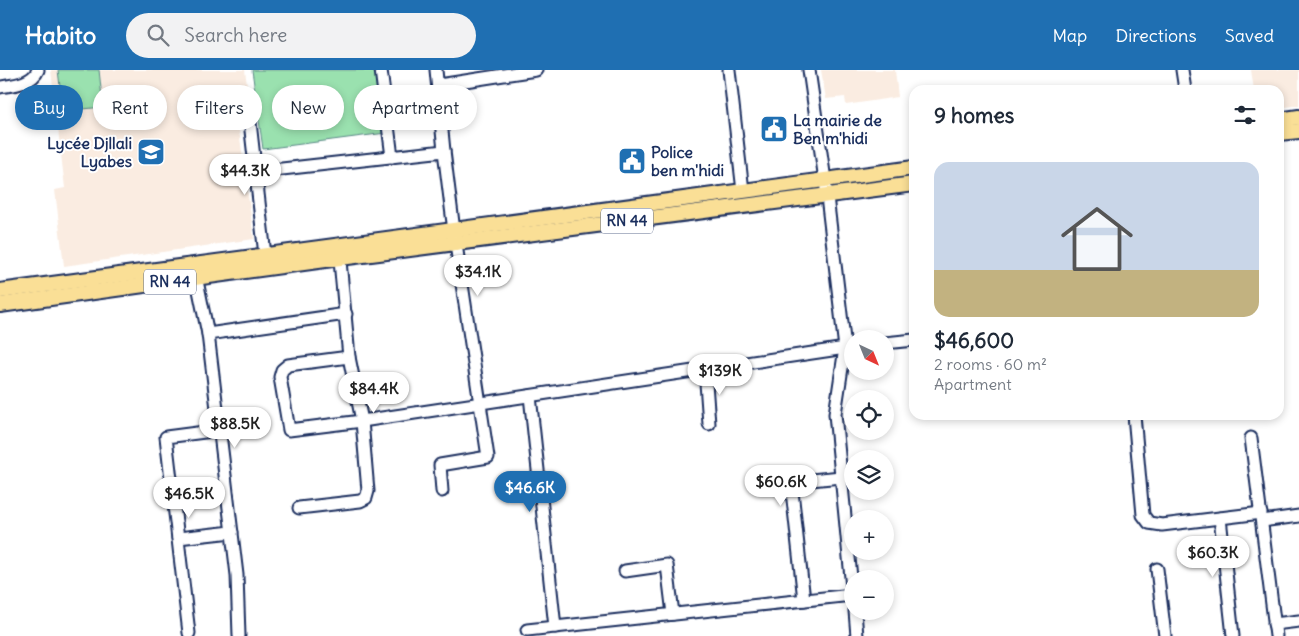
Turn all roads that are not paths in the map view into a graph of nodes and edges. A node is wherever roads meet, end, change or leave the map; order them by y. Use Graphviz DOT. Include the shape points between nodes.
graph roads {
  1 [pos="38,70"];
  2 [pos="382,70"];
  3 [pos="436,70"];
  4 [pos="536,70"];
  5 [pos="729,70"];
  6 [pos="809,70"];
  7 [pos="1182,70"];
  8 [pos="439,85"];
  9 [pos="1184,85"];
  10 [pos="0,87"];
  11 [pos="1299,117"];
  12 [pos="1284,119"];
  13 [pos="251,130"];
  14 [pos="442,130"];
  15 [pos="1299,131"];
  16 [pos="1284,133"];
  17 [pos="444,151"];
  18 [pos="392,157"];
  19 [pos="909,169"];
  20 [pos="256,172"];
  21 [pos="825,180"];
  22 [pos="909,185"];
  23 [pos="743,191"];
  24 [pos="826,196"];
  25 [pos="455,237"];
  26 [pos="340,252"];
  27 [pos="266,262"];
  28 [pos="195,272"];
  29 [pos="0,291"];
  30 [pos="0,305"];
  31 [pos="346,314"];
  32 [pos="846,330"];
  33 [pos="208,334"];
  34 [pos="909,341"];
  35 [pos="894,342"];
  36 [pos="844,349"];
  37 [pos="350,357"];
  38 [pos="705,369"];
  39 [pos="844,372"];
  40 [pos="530,396"];
  41 [pos="481,403"];
  42 [pos="1134,420"];
  43 [pos="362,421"];
  44 [pos="709,424"];
  45 [pos="220,430"];
  46 [pos="1251,438"];
  47 [pos="841,477"];
  48 [pos="442,491"];
  49 [pos="299,508"];
  50 [pos="1299,516"];
  51 [pos="1262,517"];
  52 [pos="1220,518"];
  53 [pos="232,532"];
  54 [pos="178,538"];
  55 [pos="850,570"];
  56 [pos="1158,570"];
  57 [pos="625,571"];
  58 [pos="844,596"];
  59 [pos="804,600"];
  60 [pos="673,614"];
  61 [pos="856,620"];
  62 [pos="1299,621"];
  63 [pos="555,627"];
  64 [pos="527,630"];
  65 [pos="1275,630"];
  66 [pos="189,633"];
  67 [pos="239,636"];
  68 [pos="857,636"];
  69 [pos="1165,636"];
  70 [pos="1233,636"];
  1 -- 10 [label="street" via="30,80"];
  2 -- 18 [label="street"];
  3 -- 8 [label="street"];
  4 -- 8 [label="street"];
  5 -- 23 [label="street"];
  6 -- 21 [label="street"];
  7 -- 9 [label="street"];
  11 -- 12 [label="main road"];
  13 -- 20 [label="street"];
  14 -- 17 [label="street"];
  15 -- 16 [label="main road"];
  17 -- 18 [label="street"];
  17 -- 25 [label="street"];
  18 -- 20 [label="street"];
  19 -- 21 [label="main road, RN 44"];
  20 -- 27 [label="street"];
  21 -- 23 [label="main road, RN 44"];
  21 -- 24 [label="street"];
  22 -- 24 [label="main road, RN 44"];
  23 -- 25 [label="main road, RN 44"];
  24 -- 25 [label="main road, RN 44"];
  24 -- 32 [label="street"];
  25 -- 26 [label="main road, RN 44"];
  25 -- 41 [label="street"];
  26 -- 27 [label="main road, RN 44"];
  26 -- 31 [label="street"];
  27 -- 28 [label="main road, RN 44"];
  28 -- 29 [label="main road, RN 44"];
  28 -- 30 [label="main road, RN 44"];
  28 -- 33 [label="street"];
  31 -- 33 [label="street"];
  31 -- 37 [label="street"];
  33 -- 45 [label="street"];
  34 -- 35 [label="street"];
  36 -- 38 [label="street"];
  37 -- 43 [label="street"];
  37 -- 43 [label="street" via="288,365 282,370 280,377 289,430"];
  38 -- 40 [label="street"];
  38 -- 44 [label="street"];
  39 -- 47 [label="street" via="835,414"];
  40 -- 41 [label="street"];
  40 -- 63 [label="street"];
  41 -- 43 [label="street"];
  41 -- 48 [label="street" via="488,457 440,466"];
  42 -- 52 [label="street" via="1143,515 1150,523 1162,525"];
  43 -- 49 [label="street" via="366,498"];
  45 -- 53 [label="street"];
  45 -- 54 [label="street" via="166,437"];
  46 -- 51 [label="street"];
  47 -- 55 [label="street"];
  47 -- 59 [label="street" via="791,482"];
  50 -- 51 [label="street"];
  51 -- 52 [label="street"];
  51 -- 65 [label="street"];
  52 -- 70 [label="street"];
  53 -- 54 [label="street"];
  53 -- 67 [label="street"];
  54 -- 66 [label="street"];
  56 -- 69 [label="street"];
  57 -- 60 [label="street" via="667,565"];
  58 -- 59 [label="street"];
  59 -- 60 [label="street"];
  60 -- 63 [label="street"];
  61 -- 68 [label="street"];
  62 -- 65 [label="street"];
  63 -- 64 [label="street"];
}
